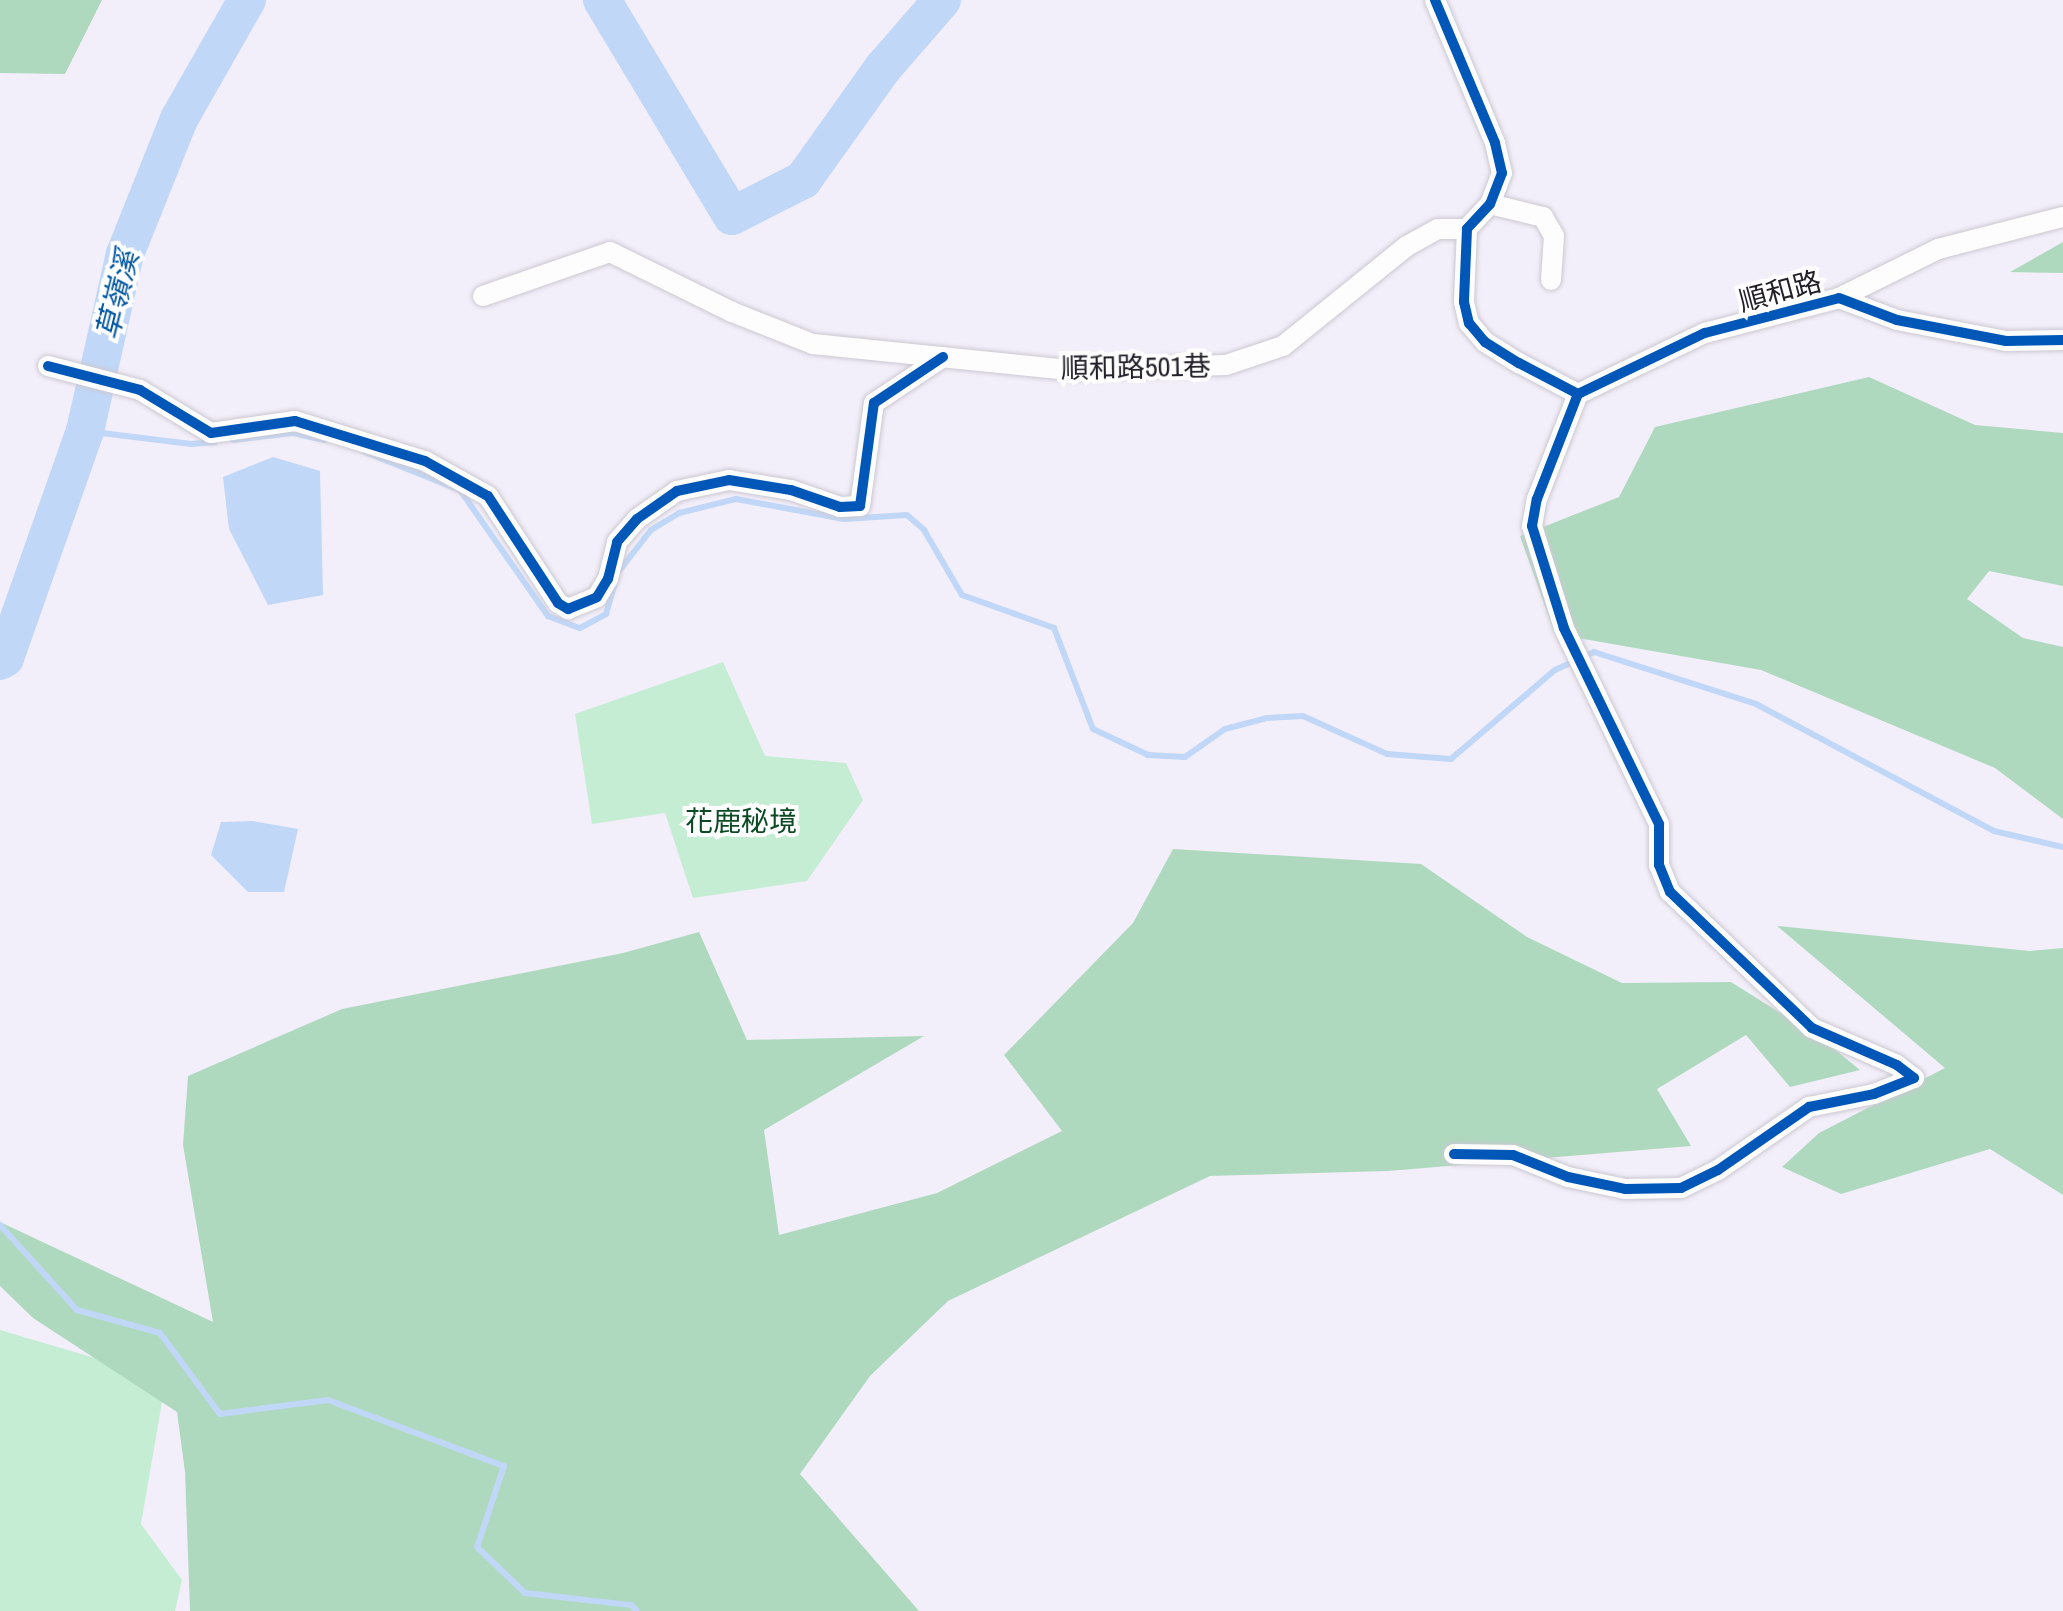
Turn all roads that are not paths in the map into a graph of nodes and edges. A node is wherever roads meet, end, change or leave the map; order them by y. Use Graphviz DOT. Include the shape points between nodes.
graph roads {
  1 [pos="1434,0"];
  2 [pos="1490,204"];
  3 [pos="2063,217"];
  4 [pos="1467,230"];
  5 [pos="1551,280"];
  6 [pos="482,296"];
  7 [pos="1840,298"];
  8 [pos="2063,340"];
  9 [pos="943,357"];
  10 [pos="48,366"];
  11 [pos="1578,394"];
  12 [pos="1454,1154"];
  1 -- 2 [label="street" via="1495,143 1502,172"];
  2 -- 4 [label="street"];
  2 -- 5 [label="street" via="1543,217 1554,236"];
  3 -- 7 [label="street" via="1938,249"];
  4 -- 9 [label="street, 順和路501巷" via="1438,230 1407,246 1283,346 1226,365 1069,370"];
  4 -- 11 [label="street" via="1469,323 1485,342"];
  6 -- 9 [label="street, 順和路501巷" via="610,252 813,344"];
  7 -- 8 [label="street, 順和路" via="1898,320 2006,342"];
  7 -- 11 [label="street, 順和路" via="1705,333"];
  9 -- 10 [label="street" via="874,404 860,506 730,480 677,491 617,542 597,596 568,609 488,496 425,461 295,421 212,433 140,390"];
  11 -- 12 [label="street" via="1532,526 1564,628 1659,824 1659,864 1670,892 1812,1028 1914,1078 1809,1107 1681,1188 1625,1189 1513,1156"];
}
